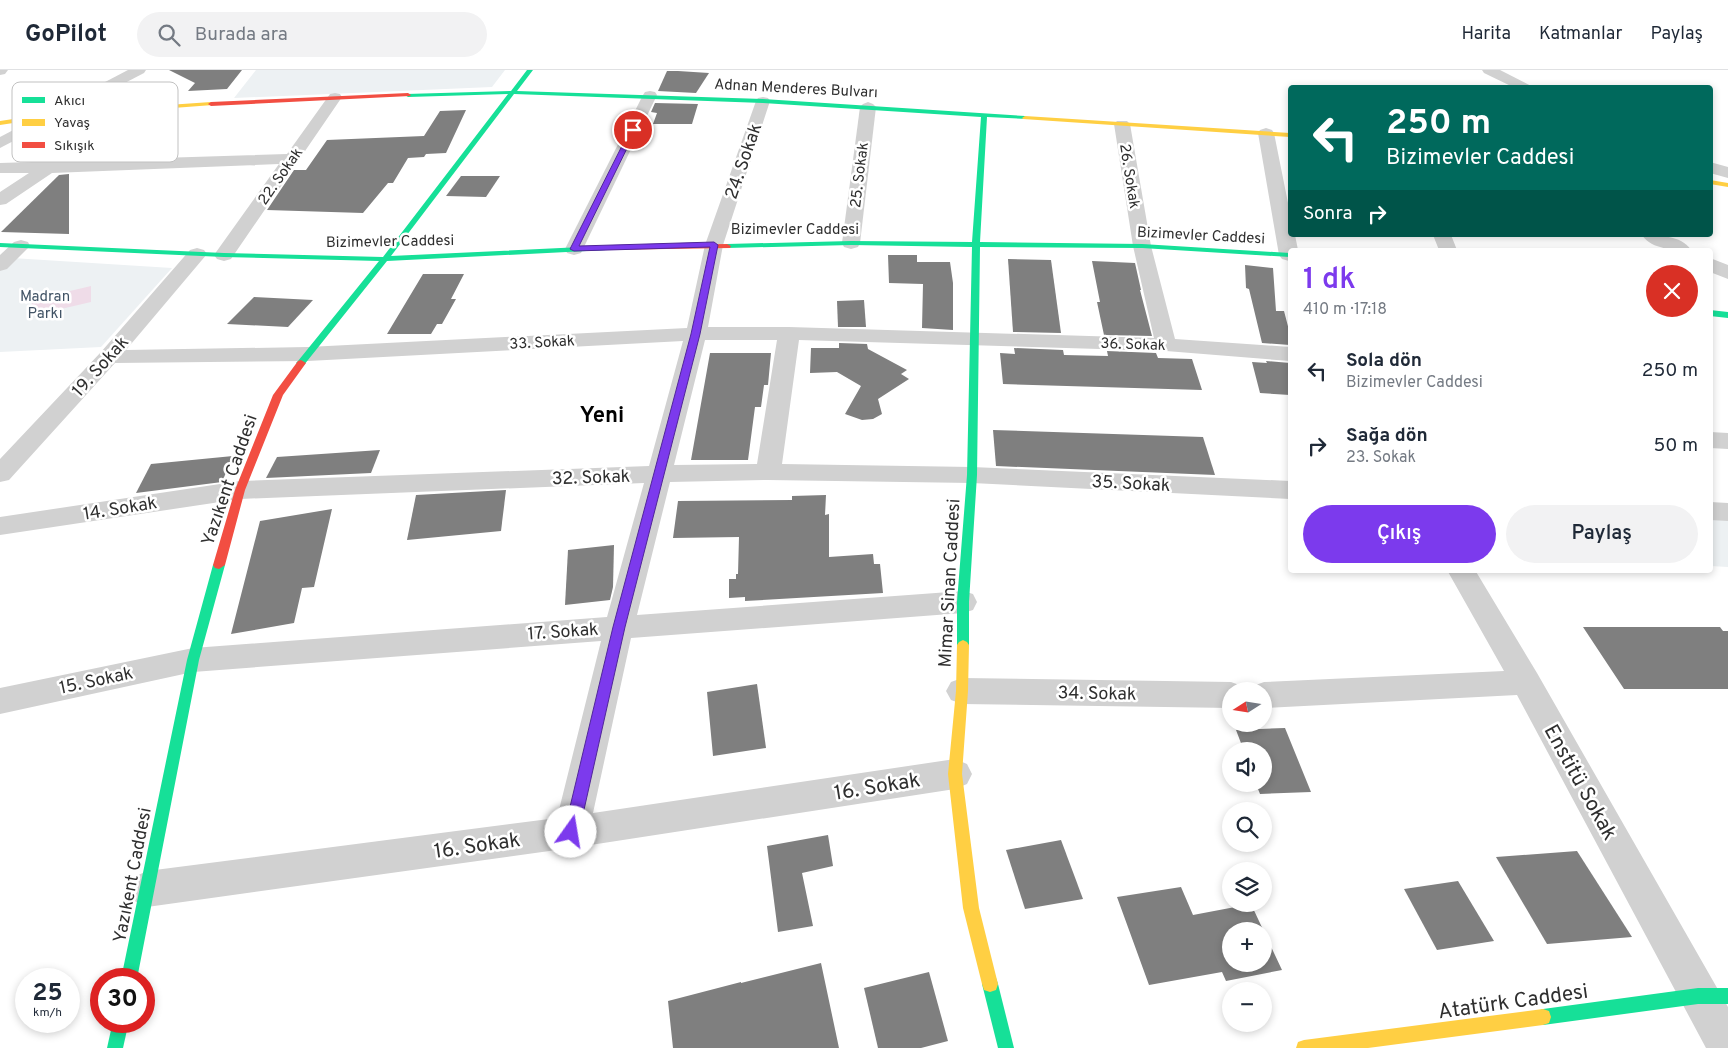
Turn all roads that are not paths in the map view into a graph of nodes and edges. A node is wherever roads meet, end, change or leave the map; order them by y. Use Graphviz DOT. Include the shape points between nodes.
graph roads {
  1 [pos="139,70"];
  2 [pos="530,70"];
  3 [pos="1489,70"];
  4 [pos="117,82"];
  5 [pos="1522,85"];
  6 [pos="514,92"];
  7 [pos="650,95"];
  8 [pos="335,97"];
  9 [pos="764,101"];
  10 [pos="178,106"];
  11 [pos="868,107"];
  12 [pos="984,115"];
  13 [pos="1122,124"];
  14 [pos="1266,133"];
  15 [pos="1288,135"];
  16 [pos="12,137"];
  17 [pos="0,143"];
  18 [pos="292,159"];
  19 [pos="1713,167"];
  20 [pos="0,168"];
  21 [pos="48,168"];
  22 [pos="1728,173"];
  23 [pos="1713,180"];
  24 [pos="1728,183"];
  25 [pos="0,200"];
  26 [pos="1655,237"];
  27 [pos="851,243"];
  28 [pos="976,244"];
  29 [pos="0,245"];
  30 [pos="714,245"];
  31 [pos="21,246"];
  32 [pos="1142,246"];
  33 [pos="1289,248"];
  34 [pos="1678,248"];
  35 [pos="574,249"];
  36 [pos="197,254"];
  37 [pos="224,255"];
  38 [pos="1288,255"];
  39 [pos="385,259"];
  40 [pos="0,265"];
  41 [pos="1713,266"];
  42 [pos="1728,273"];
  43 [pos="1713,313"];
  44 [pos="1728,315"];
  45 [pos="790,333"];
  46 [pos="696,334"];
  47 [pos="976,338"];
  48 [pos="1166,345"];
  49 [pos="308,354"];
  50 [pos="1288,354"];
  51 [pos="109,357"];
  52 [pos="1713,440"];
  53 [pos="1728,441"];
  54 [pos="768,472"];
  55 [pos="0,474"];
  56 [pos="658,474"];
  57 [pos="972,475"];
  58 [pos="240,490"];
  59 [pos="1288,490"];
  60 [pos="1713,511"];
  61 [pos="1728,512"];
  62 [pos="0,526"];
  63 [pos="1463,573"];
  64 [pos="963,602"];
  65 [pos="619,627"];
  66 [pos="193,660"];
  67 [pos="1526,682"];
  68 [pos="962,691"];
  69 [pos="1222,695"];
  70 [pos="1272,695"];
  71 [pos="0,701"];
  72 [pos="954,774"];
  73 [pos="571,832"];
  74 [pos="146,889"];
  75 [pos="131,968"];
  76 [pos="1713,996"];
  77 [pos="119,1033"];
  78 [pos="1728,1047"];
  79 [pos="116,1048"];
  80 [pos="1006,1048"];
  81 [pos="1304,1048"];
  1 -- 4 [label="street"];
  2 -- 6 [label="street, Yazıkent Caddesi"];
  3 -- 5 [label="street"];
  6 -- 7 [label="street, Adnan Menderes Bulvarı"];
  6 -- 8 [label="street, Adnan Menderes Bulvarı"];
  6 -- 39 [label="street, Yazıkent Caddesi"];
  7 -- 9 [label="street, Adnan Menderes Bulvarı"];
  7 -- 35 [label="street"];
  8 -- 10 [label="street, Adnan Menderes Bulvarı"];
  8 -- 18 [label="street, 22. Sokak"];
  9 -- 11 [label="street, Adnan Menderes Bulvarı"];
  9 -- 30 [label="street, 24. Sokak"];
  11 -- 12 [label="street, Adnan Menderes Bulvarı"];
  11 -- 27 [label="street, 25. Sokak"];
  12 -- 13 [label="street, Adnan Menderes Bulvarı"];
  12 -- 28 [label="street, Mimar Sinan Caddesi"];
  13 -- 14 [label="street, Adnan Menderes Bulvarı"];
  13 -- 32 [label="street, 26. Sokak"];
  14 -- 15 [label="street, Adnan Menderes Bulvarı"];
  14 -- 33 [label="street"];
  16 -- 17 [label="street"];
  18 -- 21 [label="street"];
  18 -- 37 [label="street, 22. Sokak"];
  19 -- 22 [label="street"];
  20 -- 21 [label="street"];
  21 -- 25 [label="street"];
  23 -- 24 [label="street"];
  26 -- 34 [label="street"];
  27 -- 28 [label="street, Bizimevler Caddesi"];
  27 -- 30 [label="street, Bizimevler Caddesi"];
  28 -- 32 [label="street, Bizimevler Caddesi"];
  28 -- 47 [label="street, Mimar Sinan Caddesi"];
  29 -- 31 [label="street, Bizimevler Caddesi"];
  30 -- 35 [label="street, Bizimevler Caddesi"];
  30 -- 46 [label="street, 24. Sokak"];
  31 -- 36 [label="street, Bizimevler Caddesi"];
  31 -- 40 [label="street"];
  32 -- 38 [label="street, Bizimevler Caddesi"];
  32 -- 48 [label="street, 26. Sokak"];
  35 -- 39 [label="street, Bizimevler Caddesi"];
  36 -- 37 [label="street, Bizimevler Caddesi"];
  36 -- 51 [label="street, 19. Sokak"];
  37 -- 39 [label="street, Bizimevler Caddesi"];
  39 -- 49 [label="street, Yazıkent Caddesi"];
  41 -- 42 [label="street"];
  43 -- 44 [label="street"];
  45 -- 46 [label="street, 33. Sokak"];
  45 -- 47 [label="street, 33. Sokak"];
  45 -- 54 [label="street"];
  46 -- 49 [label="street, 33. Sokak"];
  46 -- 56 [label="street, 24. Sokak"];
  47 -- 48 [label="street, 36. Sokak"];
  47 -- 57 [label="street, Mimar Sinan Caddesi"];
  48 -- 50 [label="street, 36. Sokak"];
  49 -- 51 [label="street, 33. Sokak"];
  49 -- 58 [label="street, Yazıkent Caddesi" via="278,395"];
  51 -- 55 [label="street, 19. Sokak"];
  52 -- 53 [label="street"];
  54 -- 56 [label="street, 32. Sokak"];
  54 -- 57 [label="street, 32. Sokak"];
  56 -- 58 [label="street, 32. Sokak"];
  56 -- 65 [label="street, 24. Sokak"];
  57 -- 59 [label="street, 35. Sokak"];
  57 -- 64 [label="street, Mimar Sinan Caddesi"];
  58 -- 62 [label="street, 14. Sokak"];
  58 -- 66 [label="street, Yazıkent Caddesi"];
  60 -- 61 [label="street"];
  63 -- 67 [label="street, Enstitü Sokak"];
  64 -- 65 [label="street, 17. Sokak"];
  64 -- 68 [label="street, Mimar Sinan Caddesi"];
  65 -- 66 [label="street, 17. Sokak"];
  65 -- 73 [label="street, 24. Sokak"];
  66 -- 71 [label="street, 15. Sokak"];
  66 -- 74 [label="street, Yazıkent Caddesi"];
  67 -- 70 [label="street"];
  67 -- 76 [label="street, Enstitü Sokak"];
  68 -- 69 [label="street, 34. Sokak"];
  68 -- 72 [label="street, Mimar Sinan Caddesi"];
  72 -- 73 [label="street, 16. Sokak"];
  72 -- 80 [label="street, Mimar Sinan Caddesi" via="971,908"];
  73 -- 74 [label="street, 16. Sokak"];
  74 -- 75 [label="street, Yazıkent Caddesi"];
  76 -- 78 [label="street, Enstitü Sokak"];
  76 -- 81 [label="street, Atatürk Caddesi"];
  77 -- 79 [label="street"];
}
